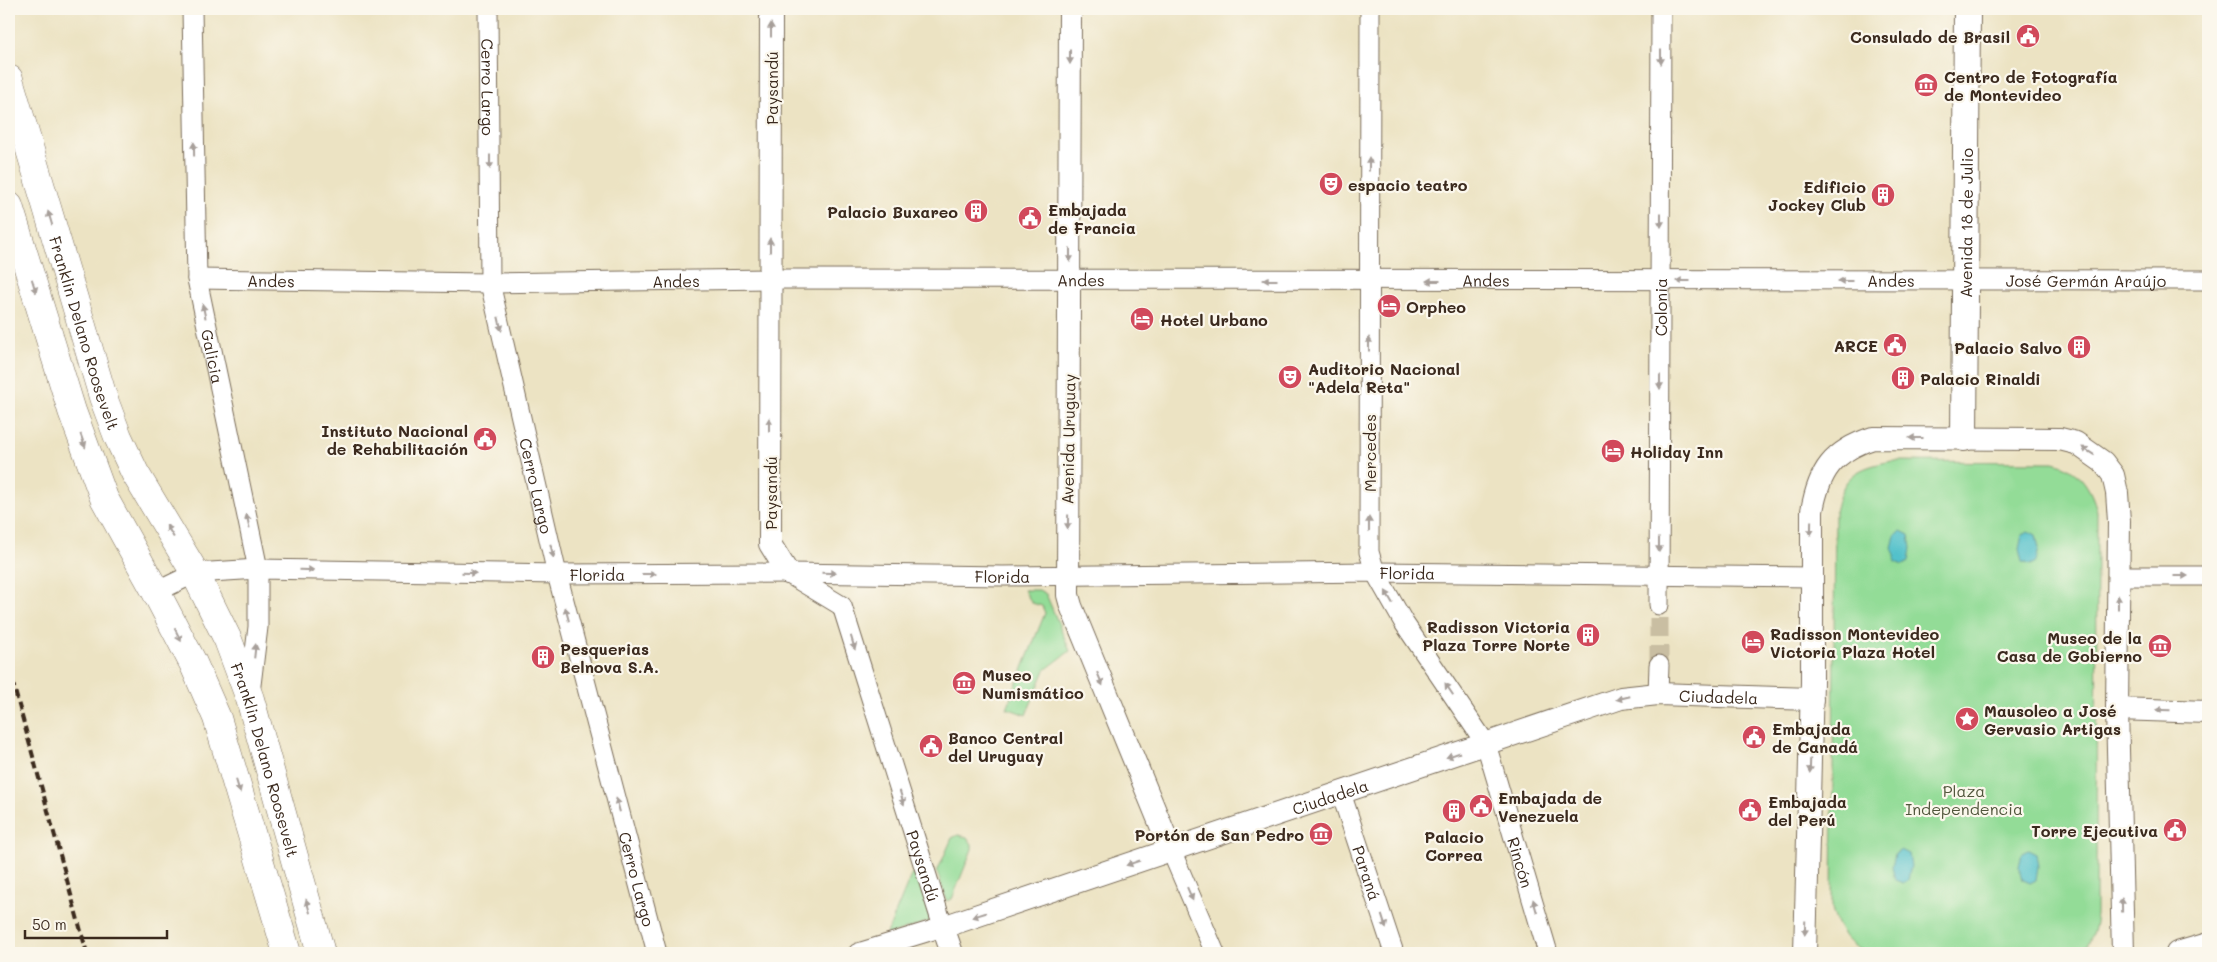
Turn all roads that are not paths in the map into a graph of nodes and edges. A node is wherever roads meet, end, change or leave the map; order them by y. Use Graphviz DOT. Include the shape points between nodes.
graph roads {
  1 [pos="192,9"];
  2 [pos="488,9"];
  3 [pos="771,9"];
  4 [pos="1070,9"];
  5 [pos="1370,9"];
  6 [pos="1661,9"];
  7 [pos="1967,9"];
  8 [pos="9,79"];
  9 [pos="9,206"];
  10 [pos="197,279"];
  11 [pos="769,279"];
  12 [pos="1070,280"];
  13 [pos="1661,280"];
  14 [pos="2208,280"];
  15 [pos="1369,281"];
  16 [pos="490,282"];
  17 [pos="1964,282"];
  18 [pos="1964,438"];
  19 [pos="258,569"];
  20 [pos="1375,572"];
  21 [pos="195,573"];
  22 [pos="788,573"];
  23 [pos="557,574"];
  24 [pos="1067,575"];
  25 [pos="1659,576"];
  26 [pos="2118,576"];
  27 [pos="2208,576"];
  28 [pos="1811,577"];
  29 [pos="156,592"];
  30 [pos="1659,605"];
  31 [pos="1659,666"];
  32 [pos="1658,694"];
  33 [pos="1812,699"];
  34 [pos="250,700"];
  35 [pos="2117,709"];
  36 [pos="2208,712"];
  37 [pos="1486,744"];
  38 [pos="1341,793"];
  39 [pos="1171,850"];
  40 [pos="942,927"];
  41 [pos="2208,944"];
  42 [pos="287,953"];
  43 [pos="321,953"];
  44 [pos="657,953"];
  45 [pos="858,953"];
  46 [pos="952,953"];
  47 [pos="1215,953"];
  48 [pos="1394,953"];
  49 [pos="1548,953"];
  50 [pos="1805,953"];
  51 [pos="2123,953"];
  52 [pos="2177,953"];
  10 -- 1 [label="street, Galicia, one-way"];
  2 -- 16 [label="street, Cerro Largo, one-way"];
  11 -- 3 [label="street, Paysandú, one-way"];
  4 -- 12 [label="street, Avenida Uruguay, one-way"];
  15 -- 5 [label="street, Mercedes, one-way"];
  6 -- 13 [label="street, Colonia, one-way"];
  7 -- 17 [label="main road, Avenida 18 de Julio"];
  21 -- 8 [label="main road, Franklin Delano Roosevelt, one-way" via="135,473 118,437 103,397"];
  9 -- 29 [label="main road, Franklin Delano Roosevelt, one-way" via="72,411 104,498"];
  10 -- 16 [label="street, Andes"];
  19 -- 10 [label="street, Galicia, one-way"];
  11 -- 12 [label="street, Andes"];
  11 -- 16 [label="street, Andes"];
  22 -- 11 [label="street, Paysandú, one-way" via="770,544"];
  15 -- 12 [label="street, Andes, one-way"];
  12 -- 24 [label="street, Avenida Uruguay, one-way"];
  13 -- 15 [label="street, Andes, one-way"];
  17 -- 13 [label="street, Andes, one-way"];
  13 -- 25 [label="street, Colonia, one-way"];
  14 -- 17 [label="street, José Germán Araújo"];
  20 -- 15 [label="street, Mercedes, one-way" via="1369,552"];
  16 -- 23 [label="street, Cerro Largo, one-way"];
  17 -- 18 [label="main road, Avenida 18 de Julio"];
  26 -- 18 [label="street, one-way" via="2117,493 2113,475 2103,462 2076,443 2060,439"];
  18 -- 28 [label="street, one-way" via="1873,438 1846,449 1833,460 1823,473 1815,493"];
  19 -- 21 [label="street, Florida"];
  19 -- 23 [label="street, Florida, one-way"];
  34 -- 19 [label="street, Galicia, one-way" via="258,627"];
  20 -- 24 [label="street, Florida"];
  20 -- 25 [label="street, Florida"];
  37 -- 20 [label="street, Mercedes, one-way" via="1404,622"];
  21 -- 29 [label="street"];
  21 -- 34 [label="main road, Franklin Delano Roosevelt" via="228,640"];
  23 -- 22 [label="street, Florida, one-way"];
  22 -- 24 [label="street, Florida, one-way"];
  22 -- 40 [label="street, Paysandú, one-way" via="842,606"];
  44 -- 23 [label="street, Cerro Largo, one-way"];
  24 -- 39 [label="street, Avenida Uruguay, one-way" via="1071,606"];
  25 -- 28 [label="street, Florida"];
  25 -- 30 [label="street, Colonia"];
  26 -- 27 [label="street, one-way"];
  35 -- 26 [label="street, one-way"];
  28 -- 33 [label="street"];
  29 -- 42 [label="main road, Franklin Delano Roosevelt, one-way" via="217,718"];
  31 -- 32 [label="street"];
  32 -- 33 [label="street, Ciudadela"];
  32 -- 37 [label="street, Ciudadela, one-way" via="1620,698"];
  33 -- 50 [label="street, one-way"];
  43 -- 34 [label="main road, Franklin Delano Roosevelt, one-way"];
  36 -- 35 [label="street, one-way"];
  51 -- 35 [label="street, one-way"];
  37 -- 38 [label="street, Ciudadela, one-way"];
  49 -- 37 [label="street, Rincón, one-way"];
  38 -- 39 [label="street, Ciudadela"];
  38 -- 48 [label="street, Paraná, one-way"];
  39 -- 40 [label="street, Ciudadela, one-way"];
  39 -- 47 [label="street, one-way"];
  40 -- 45 [label="street, Ciudadela"];
  40 -- 46 [label="street"];
  41 -- 52 [label="street"];
}
